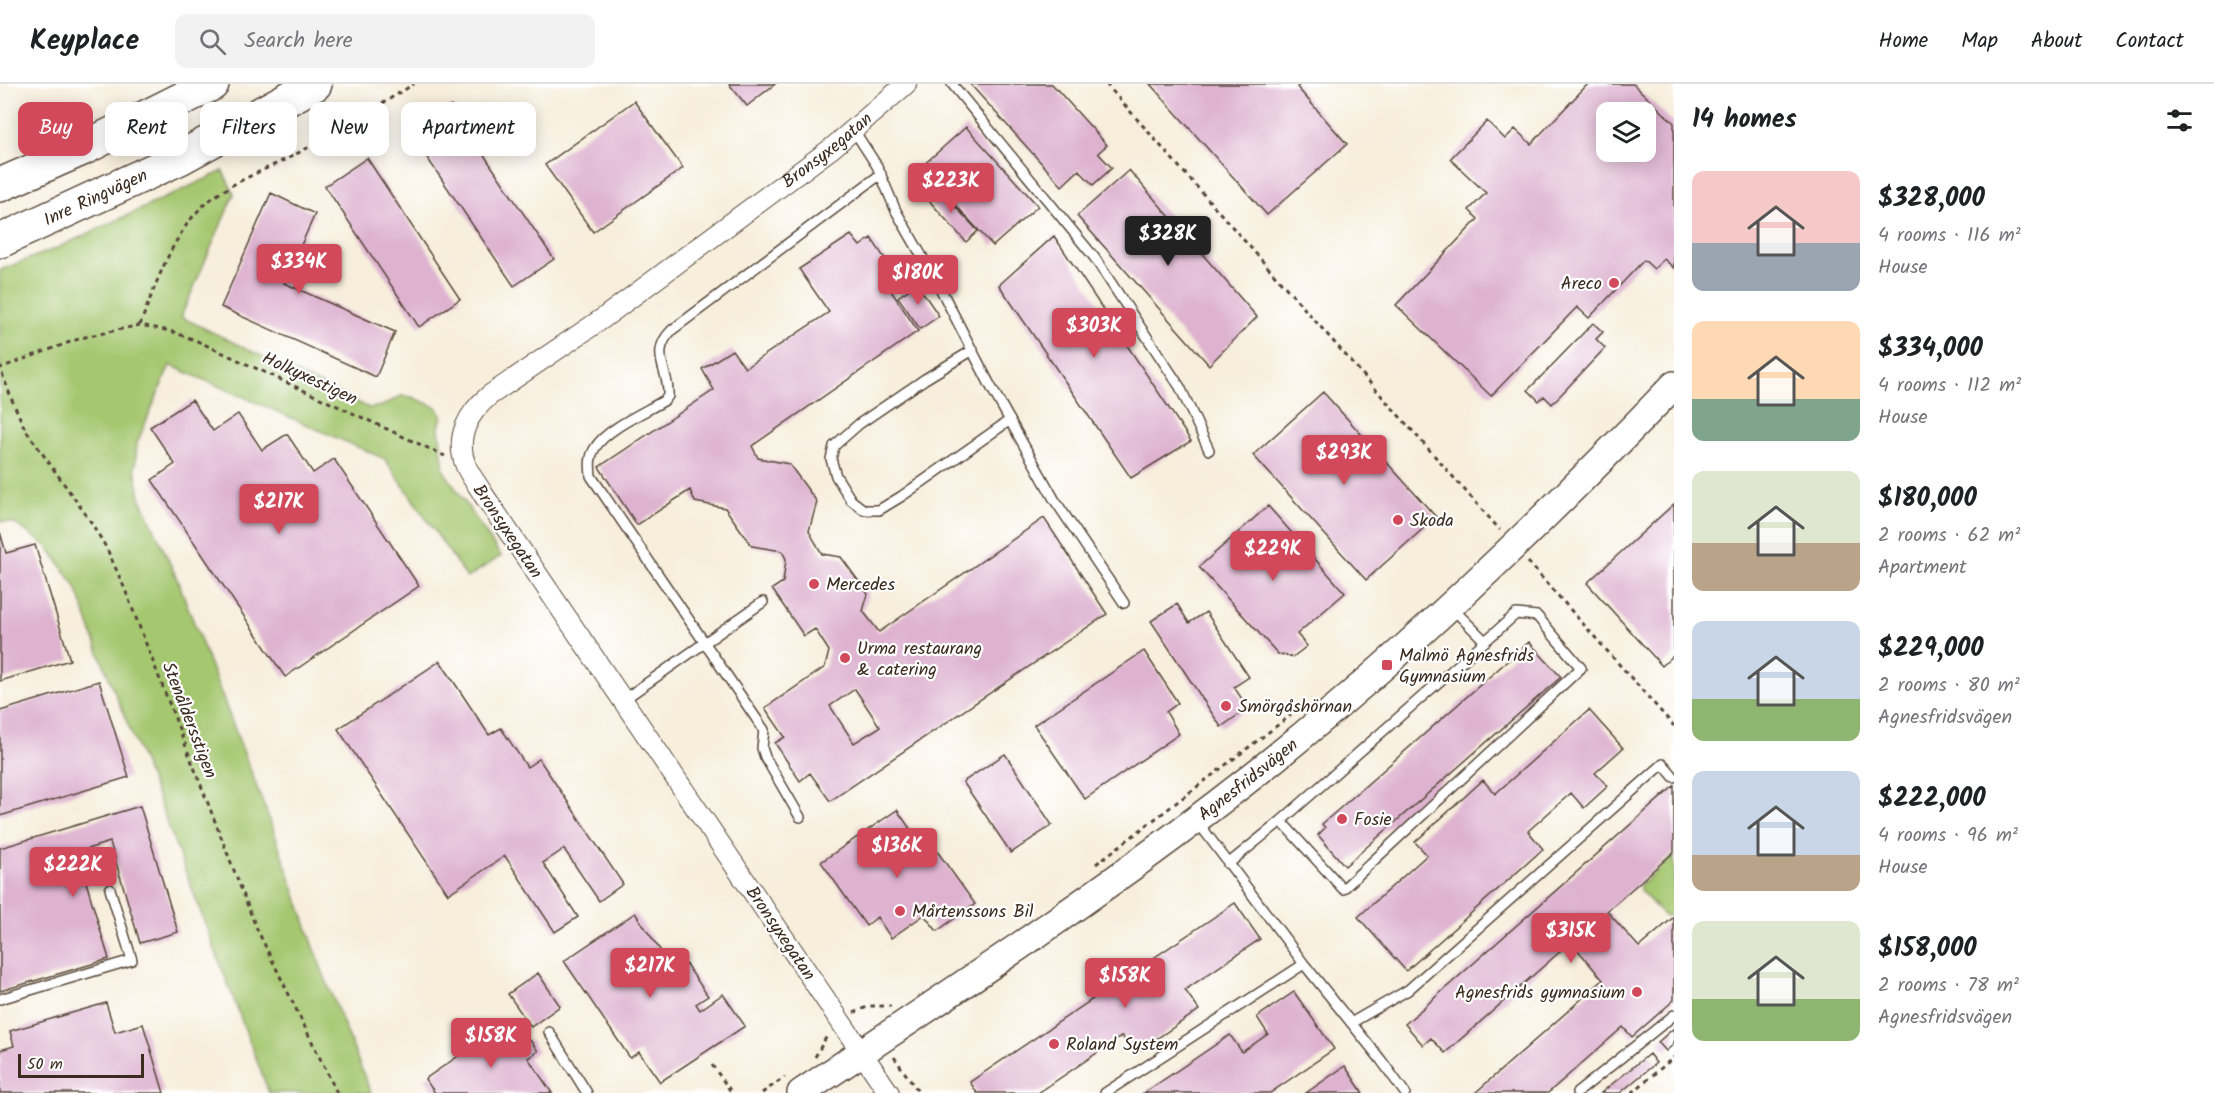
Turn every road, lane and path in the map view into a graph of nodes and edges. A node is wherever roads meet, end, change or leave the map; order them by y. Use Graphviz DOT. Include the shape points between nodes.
graph roads {
  1 [pos="212,84"];
  2 [pos="315,84"];
  3 [pos="414,84"];
  4 [pos="906,84"];
  5 [pos="952,84"];
  6 [pos="1106,84"];
  7 [pos="853,129"];
  8 [pos="881,174"];
  9 [pos="0,185"];
  10 [pos="0,241"];
  11 [pos="140,325"];
  12 [pos="973,350"];
  13 [pos="0,368"];
  14 [pos="1674,385"];
  15 [pos="1010,420"];
  16 [pos="1209,450"];
  17 [pos="465,465"];
  18 [pos="1513,545"];
  19 [pos="763,602"];
  20 [pos="1124,603"];
  21 [pos="1450,606"];
  22 [pos="1485,641"];
  23 [pos="704,644"];
  24 [pos="623,700"];
  25 [pos="1293,712"];
  26 [pos="1674,726"];
  27 [pos="1674,777"];
  28 [pos="800,817"];
  29 [pos="1195,819"];
  30 [pos="1281,820"];
  31 [pos="1227,864"];
  32 [pos="1088,869"];
  33 [pos="110,889"];
  34 [pos="1304,964"];
  35 [pos="0,999"];
  36 [pos="891,1005"];
  37 [pos="1674,1015"];
  38 [pos="841,1022"];
  39 [pos="1351,1023"];
  40 [pos="549,1032"];
  41 [pos="872,1045"];
  42 [pos="815,1057"];
  43 [pos="1674,1057"];
  44 [pos="712,1065"];
  45 [pos="794,1085"];
  46 [pos="337,1093"];
  47 [pos="587,1093"];
  48 [pos="732,1093"];
  49 [pos="762,1093"];
  50 [pos="889,1093"];
  51 [pos="919,1093"];
  52 [pos="1105,1093"];
  53 [pos="1405,1093"];
  54 [pos="1577,1093"];
  55 [pos="1632,1093"];
  1 -- 9 [label="highway"];
  2 -- 10 [label="highway, Inre Ringvägen" via="180,158"];
  3 -- 11 [label="path" via="205,205 181,233"];
  4 -- 7 [label="street, Bronsyxegatan"];
  5 -- 16 [label="lane" via="1094,256 1180,387"];
  6 -- 18 [label="path"];
  7 -- 8 [label="lane"];
  7 -- 17 [label="street, Bronsyxegatan" via="602,319 476,406 463,435"];
  8 -- 12 [label="lane" via="896,211"];
  8 -- 23 [label="lane" via="672,330 663,339 660,352 668,396 606,436 594,449 591,476"];
  11 -- 13 [label="path" via="81,338"];
  11 -- 17 [label="path, Holkyxestigen" via="195,340"];
  12 -- 15 [label="lane"];
  12 -- 15 [label="lane" via="859,424 834,446 831,459 836,476 851,500 864,510 879,510"];
  13 -- 46 [label="path, Stenåldersstigen" via="25,429 107,549 256,927"];
  14 -- 18 [label="main road, Agnesfridsvägen"];
  15 -- 20 [label="lane" via="1054,499"];
  17 -- 24 [label="street, Bronsyxegatan"];
  18 -- 21 [label="main road, Agnesfridsvägen"];
  18 -- 26 [label="path"];
  19 -- 23 [label="lane"];
  21 -- 22 [label="lane"];
  21 -- 29 [label="main road, Agnesfridsvägen" via="1387,665"];
  22 -- 30 [label="lane"];
  22 -- 30 [label="lane" via="1516,614 1537,616 1581,668 1343,889"];
  23 -- 24 [label="lane"];
  23 -- 28 [label="lane" via="764,730 765,757"];
  24 -- 38 [label="street, Bronsyxegatan"];
  25 -- 32 [label="path"];
  27 -- 39 [label="lane" via="1663,764 1408,990"];
  29 -- 31 [label="lane"];
  29 -- 41 [label="main road, Agnesfridsvägen" via="1034,936"];
  30 -- 31 [label="lane"];
  31 -- 34 [label="lane"];
  33 -- 35 [label="lane" via="132,960"];
  34 -- 39 [label="lane"];
  34 -- 52 [label="lane"];
  36 -- 38 [label="path" via="862,1008"];
  37 -- 54 [label="lane"];
  38 -- 41 [label="street, Bronsyxegatan"];
  38 -- 42 [label="path" via="826,1036"];
  39 -- 53 [label="lane"];
  40 -- 47 [label="lane"];
  41 -- 45 [label="main road, Agnesfridsvägen"];
  41 -- 50 [label="street, Bronsyxegatan"];
  41 -- 51 [label="path"];
  43 -- 55 [label="path"];
  44 -- 48 [label="path"];
  45 -- 49 [label="path"];
}
